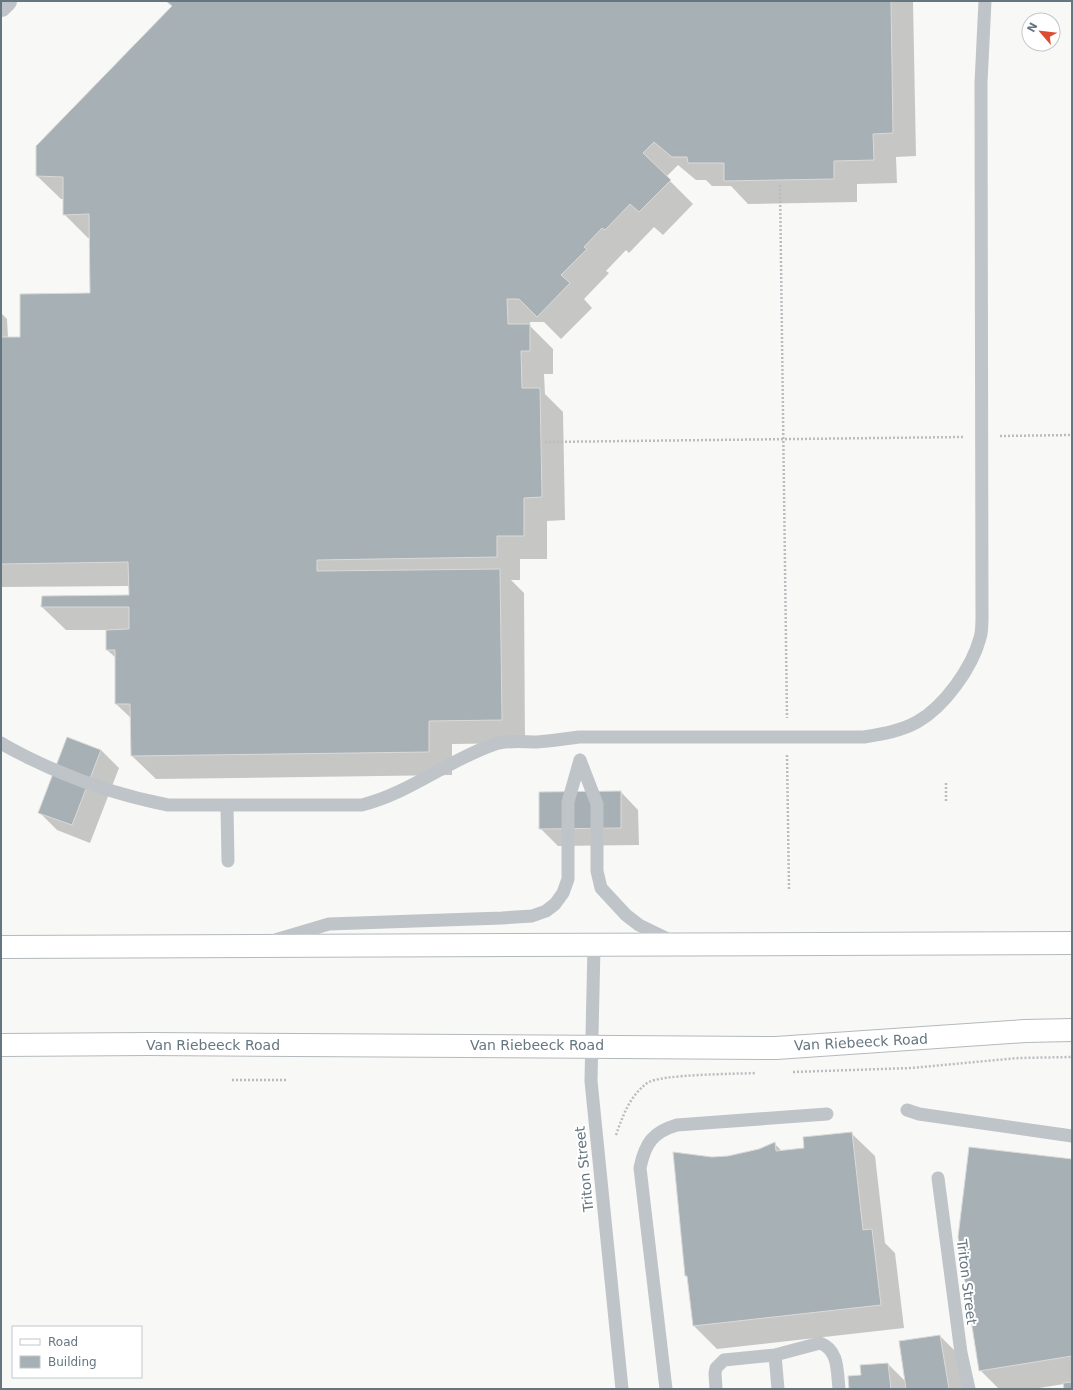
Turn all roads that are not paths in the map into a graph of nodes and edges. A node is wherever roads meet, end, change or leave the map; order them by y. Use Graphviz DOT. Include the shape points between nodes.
graph roads {
  1 [pos="6,1"];
  2 [pos="985,1"];
  3 [pos="1,6"];
  4 [pos="1,743"];
  5 [pos="227,806"];
  6 [pos="228,862"];
  7 [pos="1072,943"];
  8 [pos="677,944"];
  9 [pos="254,946"];
  10 [pos="594,946"];
  11 [pos="1,947"];
  12 [pos="1072,1030"];
  13 [pos="1,1046"];
  14 [pos="592,1046"];
  15 [pos="907,1110"];
  16 [pos="827,1114"];
  17 [pos="1072,1136"];
  18 [pos="938,1178"];
  19 [pos="775,1355"];
  20 [pos="622,1389"];
  21 [pos="666,1389"];
  22 [pos="716,1389"];
  23 [pos="778,1389"];
  24 [pos="840,1389"];
  25 [pos="969,1389"];
  1 -- 3 [label="street"];
  2 -- 5 [label="lane" via="981,84 981,637 966,673 927,716 906,727 864,737 580,737 540,742 496,743 402,791 362,805"];
  4 -- 5 [label="lane" via="50,768 144,800 168,805"];
  5 -- 6 [label="lane"];
  7 -- 8 [label="main road"];
  8 -- 9 [label="lane" via="639,925 601,888 597,871 597,804 580,760 568,802 568,880 555,904 546,911 532,916 502,918 328,924"];
  8 -- 10 [label="main road"];
  9 -- 10 [label="main road"];
  9 -- 11 [label="main road"];
  10 -- 14 [label="lane, Triton Street"];
  12 -- 14 [label="main road, Van Riebeeck Road" via="776,1048"];
  13 -- 14 [label="main road, Van Riebeeck Road"];
  14 -- 20 [label="lane, Triton Street" via="591,1081"];
  15 -- 17 [label="lane" via="919,1114"];
  16 -- 21 [label="lane" via="678,1125 663,1129 652,1138 643,1152 640,1168"];
  18 -- 25 [label="lane, Triton Street" via="961,1353"];
  19 -- 22 [label="lane" via="724,1360 716,1368"];
  19 -- 23 [label="lane"];
  19 -- 24 [label="lane" via="820,1343 826,1346 835,1355"];
}
